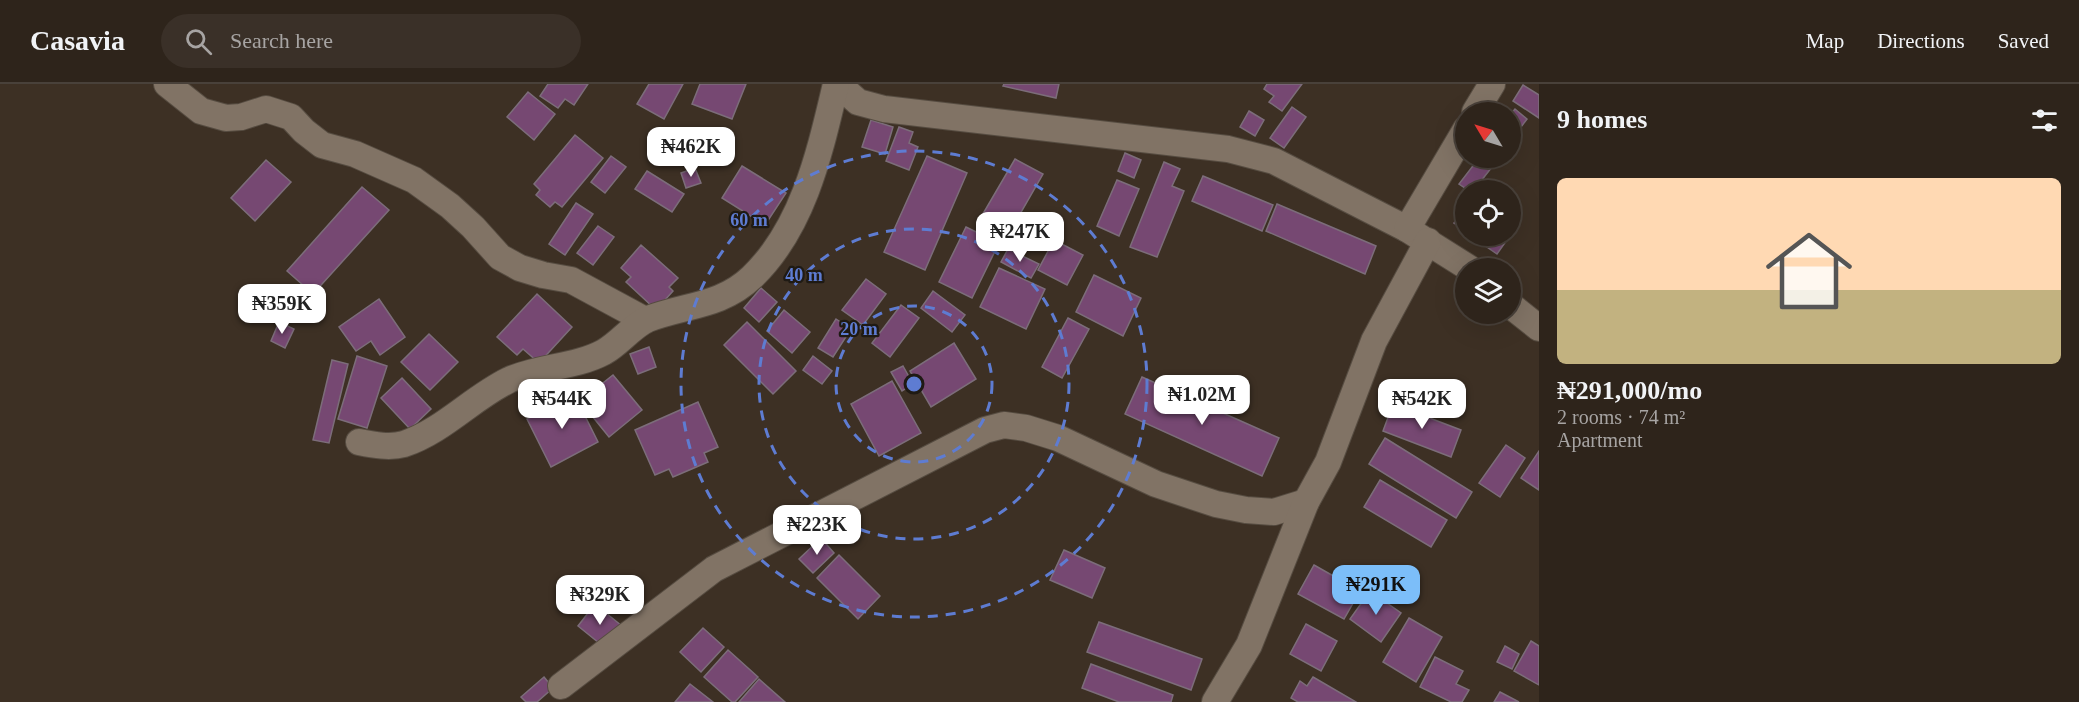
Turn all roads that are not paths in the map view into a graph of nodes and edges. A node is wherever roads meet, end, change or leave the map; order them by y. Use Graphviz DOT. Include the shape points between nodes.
graph roads {
  1 [pos="167,84"];
  2 [pos="837,84"];
  3 [pos="1492,84"];
  4 [pos="1481,102"];
  5 [pos="1455,153"];
  6 [pos="1418,235"];
  7 [pos="1455,259"];
  8 [pos="1521,314"];
  9 [pos="645,321"];
  10 [pos="1539,328"];
  11 [pos="360,442"];
  12 [pos="1306,502"];
  13 [pos="561,686"];
  14 [pos="1215,702"];
  1 -- 9 [label="street" via="201,111 226,118 267,109 291,117 322,145 355,154 414,180 473,226 500,257 520,268 571,280"];
  2 -- 6 [label="street" via="858,102 884,109 1227,149 1274,161"];
  2 -- 9 [label="street" via="804,196 776,249 752,277 718,300"];
  3 -- 4 [label="street"];
  5 -- 6 [label="street"];
  6 -- 7 [label="street"];
  6 -- 12 [label="street" via="1328,462"];
  8 -- 10 [label="street"];
  9 -- 11 [label="street" via="606,351 578,363 510,380 404,444 381,446"];
  12 -- 13 [label="street" via="1274,512 1216,504 1156,484 1058,438 1004,425 985,430 714,568"];
  12 -- 14 [label="street" via="1249,645"];
}
